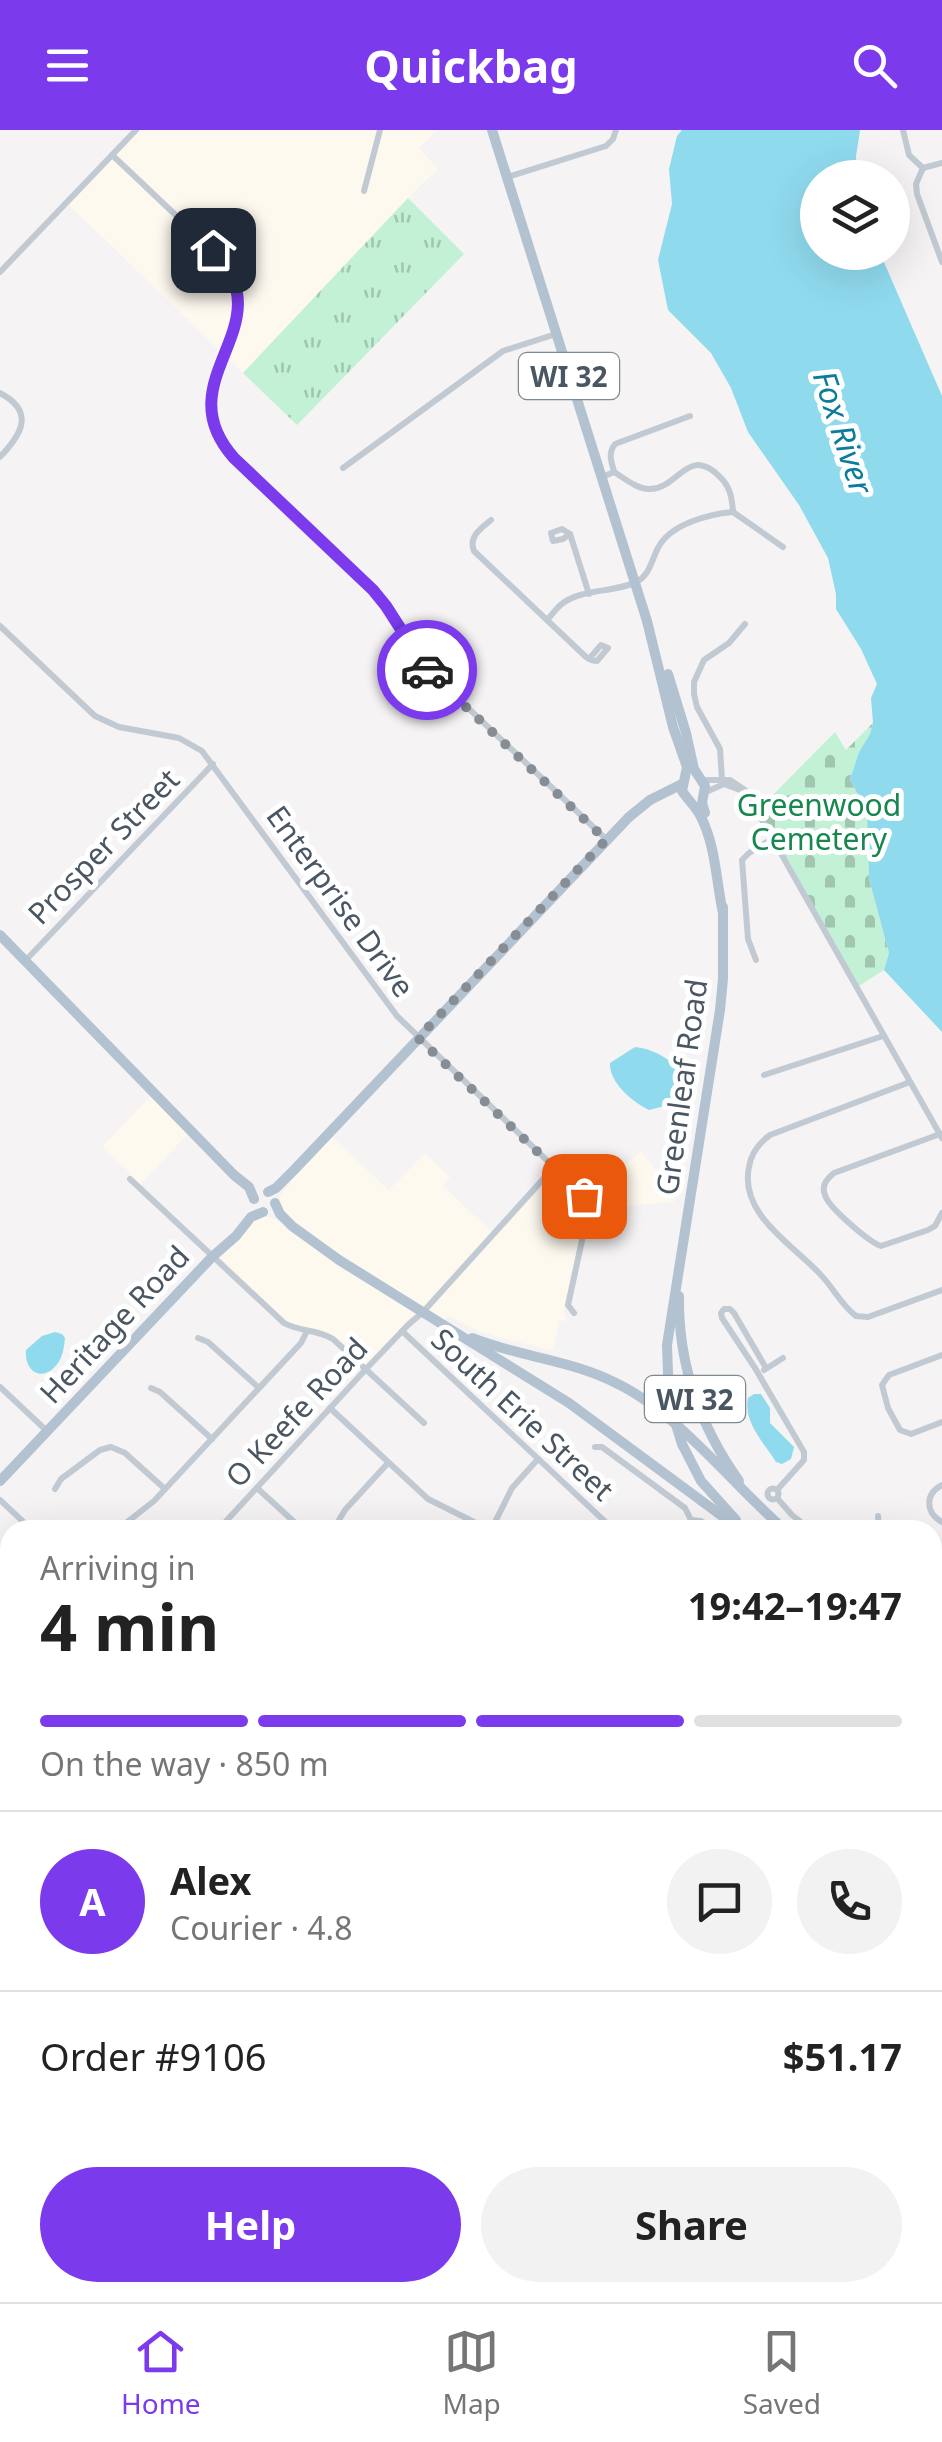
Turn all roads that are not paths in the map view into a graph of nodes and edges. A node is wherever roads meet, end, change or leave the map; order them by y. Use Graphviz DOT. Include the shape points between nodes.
graph roads {
  1 [pos="136,130"];
  2 [pos="380,130"];
  3 [pos="492,130"];
  4 [pos="616,130"];
  5 [pos="903,130"];
  6 [pos="112,155"];
  7 [pos="942,163"];
  8 [pos="924,168"];
  9 [pos="506,178"];
  10 [pos="364,191"];
  11 [pos="942,262"];
  12 [pos="0,272"];
  13 [pos="556,334"];
  14 [pos="0,393"];
  15 [pos="690,416"];
  16 [pos="0,458"];
  17 [pos="342,468"];
  18 [pos="614,472"];
  19 [pos="601,477"];
  20 [pos="733,512"];
  21 [pos="490,520"];
  22 [pos="570,534"];
  23 [pos="783,547"];
  24 [pos="634,584"];
  25 [pos="589,594"];
  26 [pos="546,620"];
  27 [pos="647,621"];
  28 [pos="745,624"];
  29 [pos="0,626"];
  30 [pos="588,659"];
  31 [pos="213,764"];
  32 [pos="701,779"];
  33 [pos="722,780"];
  34 [pos="684,782"];
  35 [pos="704,795"];
  36 [pos="749,797"];
  37 [pos="687,799"];
  38 [pos="645,804"];
  39 [pos="772,839"];
  40 [pos="606,840"];
  41 [pos="722,913"];
  42 [pos="0,935"];
  43 [pos="26,960"];
  44 [pos="756,960"];
  45 [pos="884,1036"];
  46 [pos="418,1038"];
  47 [pos="764,1074"];
  48 [pos="910,1082"];
  49 [pos="941,1136"];
  50 [pos="554,1167"];
  51 [pos="230,1169"];
  52 [pos="130,1179"];
  53 [pos="271,1197"];
  54 [pos="253,1200"];
  55 [pos="264,1212"];
  56 [pos="942,1212"];
  57 [pos="292,1226"];
  58 [pos="222,1246"];
  59 [pos="212,1257"];
  60 [pos="680,1267"];
  61 [pos="942,1290"];
  62 [pos="421,1311"];
  63 [pos="574,1313"];
  64 [pos="405,1328"];
  65 [pos="448,1328"];
  66 [pos="307,1330"];
  67 [pos="198,1338"];
  68 [pos="942,1355"];
  69 [pos="783,1358"];
  70 [pos="366,1369"];
  71 [pos="762,1371"];
  72 [pos="0,1387"];
  73 [pos="150,1388"];
  74 [pos="259,1388"];
  75 [pos="330,1408"];
  76 [pos="942,1422"];
  77 [pos="424,1423"];
  78 [pos="47,1431"];
  79 [pos="212,1440"];
  80 [pos="595,1447"];
  81 [pos="538,1459"];
  82 [pos="388,1462"];
  83 [pos="0,1481"];
  84 [pos="942,1485"];
  85 [pos="257,1488"];
  86 [pos="55,1489"];
  87 [pos="165,1489"];
  88 [pos="0,1500"];
  89 [pos="765,1512"];
  90 [pos="878,1516"];
  91 [pos="21,1520"];
  92 [pos="131,1520"];
  93 [pos="227,1520"];
  94 [pos="292,1520"];
  95 [pos="339,1520"];
  96 [pos="471,1520"];
  97 [pos="496,1520"];
  98 [pos="603,1520"];
  99 [pos="691,1520"];
  100 [pos="730,1520"];
  101 [pos="734,1520"];
  102 [pos="773,1520"];
  103 [pos="799,1520"];
  104 [pos="878,1520"];
  105 [pos="940,1520"];
  1 -- 6 [label="street"];
  2 -- 10 [label="street"];
  3 -- 9 [label="main road, WI 32"];
  4 -- 9 [label="street" via="603,147"];
  5 -- 8 [label="street" via="909,155"];
  6 -- 12 [label="street"];
  6 -- 40 [label="street" via="218,255 232,278 238,322 211,400 228,451 373,590 426,669"];
  7 -- 8 [label="street"];
  8 -- 11 [label="street" via="917,194"];
  9 -- 13 [label="main road, WI 32"];
  13 -- 17 [label="street" via="503,350"];
  13 -- 19 [label="main road, WI 32"];
  14 -- 16 [label="street" via="16,405 22,424"];
  15 -- 18 [label="street" via="615,444"];
  18 -- 19 [label="street"];
  18 -- 20 [label="street" via="644,490 697,464 706,466 727,486"];
  19 -- 24 [label="main road, WI 32"];
  20 -- 23 [label="street"];
  20 -- 24 [label="street" via="666,536"];
  21 -- 26 [label="street" via="474,537 473,549"];
  22 -- 25 [label="street"];
  24 -- 25 [label="street"];
  24 -- 27 [label="main road, WI 32"];
  25 -- 26 [label="street" via="566,601"];
  26 -- 30 [label="street"];
  27 -- 32 [label="main road, WI 32"];
  27 -- 34 [label="main road, WI 32" via="687,766"];
  28 -- 33 [label="street" via="700,666 693,688 720,749"];
  29 -- 31 [label="street, Enterprise Drive" via="95,716 179,738"];
  31 -- 43 [label="street, Prosper Street"];
  31 -- 46 [label="street, Enterprise Drive"];
  32 -- 33 [label="street"];
  32 -- 34 [label="main road"];
  32 -- 35 [label="main road, WI 32"];
  33 -- 36 [label="street" via="739,784"];
  34 -- 37 [label="main road, WI 32"];
  34 -- 38 [label="main road"];
  35 -- 36 [label="street" via="729,785"];
  35 -- 37 [label="main road"];
  35 -- 41 [label="main road, Greenleaf Road / WI 32" via="722,868"];
  36 -- 39 [label="street"];
  37 -- 38 [label="main road" via="668,796"];
  37 -- 41 [label="main road, Greenleaf Road / WI 32" via="710,840"];
  38 -- 40 [label="main road"];
  39 -- 44 [label="street" via="742,860 748,939"];
  39 -- 45 [label="street"];
  40 -- 46 [label="main road"];
  41 -- 60 [label="main road, Greenleaf Road / WI 32" via="720,1010"];
  42 -- 43 [label="main road"];
  43 -- 51 [label="main road"];
  45 -- 47 [label="street"];
  45 -- 48 [label="street"];
  46 -- 50 [label="street, Enterprise Drive"];
  46 -- 53 [label="main road"];
  48 -- 49 [label="street"];
  48 -- 61 [label="street" via="776,1132 751,1158 748,1184 758,1212 850,1312 864,1318"];
  49 -- 56 [label="street" via="830,1175 824,1192 881,1246 928,1230"];
  50 -- 62 [label="street, O Keefe Road"];
  50 -- 63 [label="street, Enterprise Drive" via="590,1208 568,1305"];
  51 -- 53 [label="main road"];
  51 -- 54 [label="main road"];
  52 -- 59 [label="street"];
  53 -- 54 [label="main road" via="258,1192"];
  53 -- 55 [label="main road" via="271,1210"];
  53 -- 57 [label="main road"];
  54 -- 55 [label="main road"];
  54 -- 58 [label="main road, Heritage Road"];
  55 -- 57 [label="main road"];
  55 -- 58 [label="main road, Heritage Road"];
  57 -- 62 [label="main road"];
  58 -- 59 [label="main road, Heritage Road"];
  59 -- 66 [label="street" via="284,1323"];
  59 -- 78 [label="main road, Heritage Road"];
  60 -- 89 [label="main road, WI 32" via="682,1346 694,1396 726,1463"];
  60 -- 101 [label="main road, WI 32, bridge" via="667,1345 670,1402 682,1444 707,1489"];
  62 -- 64 [label="street, O Keefe Road"];
  62 -- 65 [label="main road"];
  64 -- 70 [label="street, O Keefe Road"];
  64 -- 81 [label="street, South Erie Street"];
  65 -- 89 [label="main road" via="633,1392"];
  65 -- 100 [label="main road" via="569,1403"];
  66 -- 70 [label="street" via="328,1335"];
  66 -- 74 [label="street"];
  67 -- 74 [label="street"];
  68 -- 76 [label="street" via="887,1376 882,1388 896,1426 906,1434"];
  69 -- 71 [label="street"];
  70 -- 75 [label="street, O Keefe Road"];
  70 -- 77 [label="street"];
  71 -- 71 [label="street" via="722,1318 722,1311 732,1310"];
  71 -- 103 [label="street" via="804,1452 777,1494"];
  72 -- 78 [label="street"];
  73 -- 79 [label="street"];
  74 -- 79 [label="street"];
  75 -- 82 [label="street"];
  75 -- 85 [label="street, O Keefe Road"];
  78 -- 83 [label="main road, Heritage Road"];
  79 -- 87 [label="street"];
  80 -- 99 [label="street" via="684,1508"];
  81 -- 97 [label="street"];
  81 -- 98 [label="street, South Erie Street"];
  82 -- 95 [label="street"];
  82 -- 96 [label="street" via="428,1499"];
  84 -- 105 [label="street" via="929,1504"];
  85 -- 93 [label="street, O Keefe Road"];
  85 -- 94 [label="street"];
  86 -- 87 [label="street" via="111,1447"];
  87 -- 92 [label="street"];
  88 -- 91 [label="street"];
  89 -- 102 [label="main road, WI 32"];
  90 -- 104 [label="street"];
}
